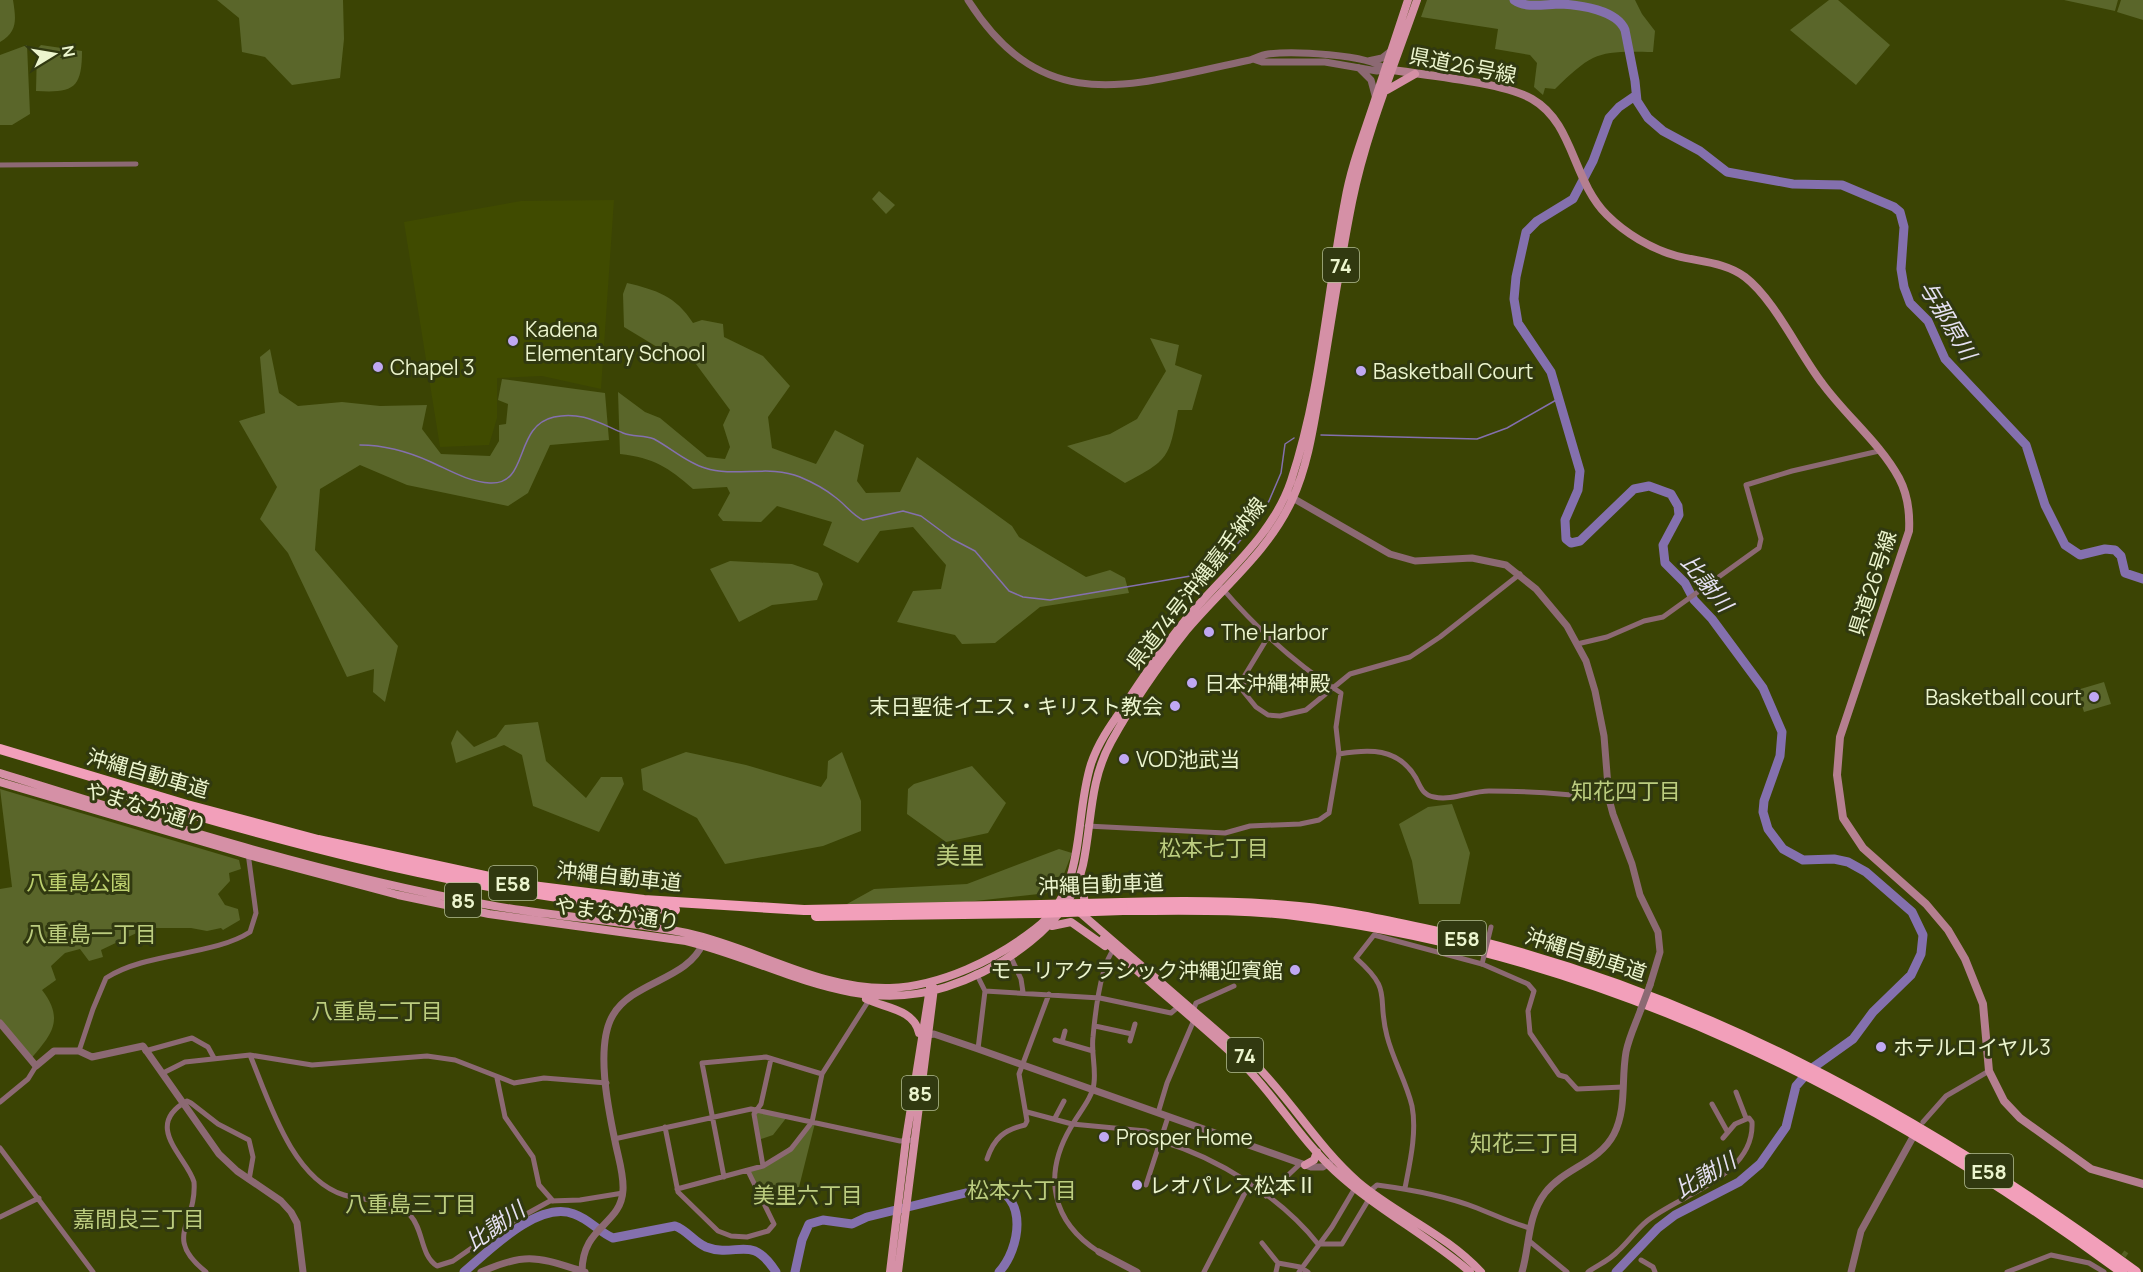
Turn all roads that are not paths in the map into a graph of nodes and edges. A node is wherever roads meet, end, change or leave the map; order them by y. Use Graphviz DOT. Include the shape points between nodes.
graph roads {
  1 [pos="968,0"];
  2 [pos="1408,0"];
  3 [pos="1417,0"];
  4 [pos="1391,51"];
  5 [pos="1252,60"];
  6 [pos="1365,62"];
  7 [pos="1358,68"];
  8 [pos="1389,70"];
  9 [pos="1415,74"];
  10 [pos="1386,91"];
  11 [pos="1376,99"];
  12 [pos="136,164"];
  13 [pos="0,165"];
  14 [pos="1879,451"];
  15 [pos="1289,497"];
  16 [pos="1520,573"];
  17 [pos="1221,586"];
  18 [pos="1268,637"];
  19 [pos="1577,644"];
  20 [pos="1330,688"];
  21 [pos="0,749"];
  22 [pos="1339,754"];
  23 [pos="0,756"];
  24 [pos="0,773"];
  25 [pos="0,782"];
  26 [pos="1609,799"];
  27 [pos="1084,825"];
  28 [pos="249,851"];
  29 [pos="1082,869"];
  30 [pos="1065,902"];
  31 [pos="1039,909"];
  32 [pos="1049,927"];
  33 [pos="1491,927"];
  34 [pos="1101,930"];
  35 [pos="704,941"];
  36 [pos="1113,951"];
  37 [pos="1010,955"];
  38 [pos="1482,964"];
  39 [pos="976,973"];
  40 [pos="1234,986"];
  41 [pos="932,988"];
  42 [pos="986,992"];
  43 [pos="1023,992"];
  44 [pos="1049,994"];
  45 [pos="860,995"];
  46 [pos="1100,998"];
  47 [pos="869,1000"];
  48 [pos="1178,1007"];
  49 [pos="1192,1010"];
  50 [pos="1194,1020"];
  51 [pos="0,1023"];
  52 [pos="1135,1024"];
  53 [pos="1095,1026"];
  54 [pos="1065,1030"];
  55 [pos="924,1037"];
  56 [pos="1055,1040"];
  57 [pos="1062,1042"];
  58 [pos="978,1049"];
  59 [pos="79,1051"];
  60 [pos="145,1051"];
  61 [pos="1093,1051"];
  62 [pos="249,1055"];
  63 [pos="214,1058"];
  64 [pos="771,1059"];
  65 [pos="1022,1065"];
  66 [pos="36,1066"];
  67 [pos="1989,1071"];
  68 [pos="163,1073"];
  69 [pos="822,1074"];
  70 [pos="497,1077"];
  71 [pos="606,1083"];
  72 [pos="1835,1084"];
  73 [pos="1623,1088"];
  74 [pos="1093,1090"];
  75 [pos="1736,1092"];
  76 [pos="1064,1101"];
  77 [pos="0,1102"];
  78 [pos="183,1103"];
  79 [pos="1712,1104"];
  80 [pos="756,1110"];
  81 [pos="1027,1112"];
  82 [pos="1158,1113"];
  83 [pos="714,1116"];
  84 [pos="1168,1117"];
  85 [pos="1055,1118"];
  86 [pos="1746,1118"];
  87 [pos="812,1122"];
  88 [pos="1923,1122"];
  89 [pos="1072,1124"];
  90 [pos="665,1127"];
  91 [pos="1728,1131"];
  92 [pos="1913,1137"];
  93 [pos="1723,1138"];
  94 [pos="614,1139"];
  95 [pos="1162,1139"];
  96 [pos="910,1140"];
  97 [pos="0,1148"];
  98 [pos="1317,1152"];
  99 [pos="987,1159"];
  100 [pos="1331,1161"];
  101 [pos="1303,1164"];
  102 [pos="763,1166"];
  103 [pos="748,1171"];
  104 [pos="724,1177"];
  105 [pos="249,1180"];
  106 [pos="2143,1184"];
  107 [pos="1146,1185"];
  108 [pos="1249,1185"];
  109 [pos="1355,1188"];
  110 [pos="1405,1188"];
  111 [pos="677,1189"];
  112 [pos="623,1193"];
  113 [pos="1370,1195"];
  114 [pos="1266,1196"];
  115 [pos="39,1198"];
  116 [pos="553,1201"];
  117 [pos="900,1216"];
  118 [pos="0,1217"];
  119 [pos="1530,1228"];
  120 [pos="1528,1240"];
  121 [pos="1262,1243"];
  122 [pos="1318,1244"];
  123 [pos="1099,1252"];
  124 [pos="1641,1260"];
  125 [pos="1278,1263"];
  126 [pos="1299,1270"];
  127 [pos="93,1272"];
  128 [pos="206,1272"];
  129 [pos="303,1272"];
  130 [pos="481,1272"];
  131 [pos="583,1272"];
  132 [pos="890,1272"];
  133 [pos="898,1272"];
  134 [pos="1137,1272"];
  135 [pos="1204,1272"];
  136 [pos="1276,1272"];
  137 [pos="1308,1272"];
  138 [pos="1470,1272"];
  139 [pos="1481,1272"];
  140 [pos="1522,1272"];
  141 [pos="1567,1272"];
  142 [pos="1588,1272"];
  143 [pos="1655,1272"];
  144 [pos="1851,1272"];
  145 [pos="2007,1272"];
  146 [pos="2104,1272"];
  147 [pos="2116,1272"];
  148 [pos="2136,1272"];
  1 -- 5 [label="street" via="991,32 1012,52 1042,74 1061,79 1126,85"];
  2 -- 4 [label="main road, 県道74号沖縄嘉手納線 / 74"];
  3 -- 8 [label="main road, 74"];
  4 -- 6 [label="street"];
  4 -- 8 [label="main road, 県道74号沖縄嘉手納線 / 74"];
  5 -- 6 [label="street" via="1269,54 1304,52"];
  5 -- 7 [label="street" via="1313,61"];
  6 -- 8 [label="street"];
  7 -- 8 [label="street"];
  7 -- 11 [label="street" via="1371,80"];
  8 -- 9 [label="main road, 県道26号線"];
  8 -- 10 [label="main road, 県道74号沖縄嘉手納線 / 74"];
  8 -- 11 [label="main road, 県道74号沖縄嘉手納線 / 74"];
  9 -- 10 [label="main road"];
  9 -- 14 [label="main road, 県道26号線" via="1507,90 1534,100 1558,122 1588,192 1605,214 1630,234 1668,254 1731,269 1751,282 1822,384"];
  10 -- 15 [label="main road, 県道74号沖縄嘉手納線 / 74" via="1352,200 1312,435"];
  11 -- 15 [label="main road, 県道74号沖縄嘉手納線 / 74" via="1356,153 1345,200 1313,389"];
  12 -- 13 [label="street"];
  14 -- 19 [label="street" via="1746,485 1761,544 1753,552 1663,617"];
  14 -- 67 [label="main road, 県道26号線" via="1904,488 1908,531 1840,737 1839,800 1843,818 1857,842 1926,904 1965,959 1983,1004"];
  15 -- 16 [label="street" via="1390,554 1415,561 1484,560"];
  15 -- 17 [label="main road, 県道74号沖縄嘉手納線 / 74" via="1274,531"];
  16 -- 19 [label="street" via="1554,609"];
  16 -- 20 [label="street" via="1410,657 1350,674"];
  17 -- 18 [label="street"];
  17 -- 27 [label="main road, 県道74号沖縄嘉手納線 / 74" via="1110,743"];
  18 -- 20 [label="street"];
  18 -- 20 [label="street" via="1242,683 1256,707 1274,716 1292,714 1311,707"];
  19 -- 26 [label="street" via="1591,676 1600,714"];
  20 -- 22 [label="street" via="1342,696 1336,727"];
  21 -- 31 [label="highway, 沖縄自動車道 / E58" via="318,840 532,886 736,907"];
  22 -- 26 [label="street" via="1374,749 1385,753 1411,771 1425,794 1436,798 1488,791"];
  22 -- 27 [label="street" via="1332,807 1319,820 1287,826 1250,826 1225,833"];
  23 -- 31 [label="highway, 沖縄自動車道 / E58" via="316,848 531,894 643,907 833,917"];
  24 -- 28 [label="main road, やまなか通り / 85"];
  25 -- 28 [label="main road, やまなか通り / 85"];
  26 -- 73 [label="street, bridge" via="1640,895 1658,932 1660,952 1626,1052"];
  27 -- 29 [label="main road, 県道74号沖縄嘉手納線 / 74"];
  27 -- 30 [label="main road, 県道74号沖縄嘉手納線 / 74"];
  28 -- 35 [label="main road, やまなか通り / 85" via="490,909 644,926"];
  28 -- 59 [label="street" via="256,913 250,932 234,940 149,961 106,978"];
  29 -- 30 [label="main road, 県道74号沖縄嘉手納線 / 74"];
  29 -- 34 [label="main road" via="1084,903"];
  30 -- 32 [label="main road, やまなか通り / 85"];
  30 -- 34 [label="main road, 74"];
  30 -- 36 [label="main road, 74"];
  30 -- 41 [label="main road, やまなか通り / 85" via="1024,936"];
  31 -- 72 [label="highway, 沖縄自動車道 / E58, bridge" via="1214,901 1302,908 1448,934 1543,958 1612,981 1686,1010"];
  32 -- 36 [label="main road" via="1066,921 1076,924"];
  32 -- 37 [label="main road, やまなか通り / 85"];
  33 -- 38 [label="street, bridge"];
  34 -- 49 [label="main road, 74"];
  35 -- 41 [label="main road, やまなか通り / 85" via="854,986"];
  35 -- 45 [label="main road, やまなか通り / 85" via="818,986"];
  35 -- 71 [label="street" via="699,954 688,963 616,1011 606,1032"];
  36 -- 46 [label="street" via="1106,962"];
  36 -- 48 [label="main road, 74"];
  37 -- 39 [label="main road, やまなか通り / 85"];
  37 -- 43 [label="street"];
  38 -- 73 [label="street" via="1532,987 1530,1033 1559,1075 1577,1089"];
  38 -- 110 [label="street" via="1374,935 1356,958 1382,988 1387,1035 1412,1106 1413,1143"];
  39 -- 41 [label="main road, やまなか通り / 85"];
  39 -- 42 [label="street"];
  40 -- 49 [label="street" via="1197,1003"];
  41 -- 45 [label="main road, やまなか通り / 85" via="893,996"];
  41 -- 55 [label="main road, 85"];
  42 -- 43 [label="street"];
  42 -- 58 [label="street"];
  43 -- 44 [label="street"];
  44 -- 46 [label="street"];
  44 -- 65 [label="street"];
  45 -- 47 [label="main road"];
  46 -- 48 [label="street" via="1171,1013"];
  46 -- 53 [label="street"];
  47 -- 55 [label="main road" via="908,1015"];
  47 -- 69 [label="street"];
  48 -- 50 [label="main road, 74"];
  49 -- 50 [label="street"];
  49 -- 100 [label="main road, 74" via="1273,1082"];
  50 -- 82 [label="street"];
  50 -- 98 [label="main road, 74" via="1267,1089"];
  51 -- 66 [label="street"];
  52 -- 53 [label="street" via="1131,1038"];
  53 -- 61 [label="street"];
  54 -- 57 [label="street"];
  55 -- 58 [label="street" via="934,1034"];
  55 -- 96 [label="main road, 85"];
  56 -- 57 [label="street"];
  57 -- 61 [label="street"];
  58 -- 65 [label="street"];
  59 -- 60 [label="street" via="92,1057 143,1046"];
  59 -- 66 [label="street" via="54,1051"];
  60 -- 63 [label="street" via="192,1038 208,1047"];
  60 -- 68 [label="street"];
  61 -- 74 [label="street"];
  62 -- 63 [label="street"];
  62 -- 70 [label="street" via="312,1065 437,1057 471,1065"];
  62 -- 116 [label="street" via="280,1127 315,1178 344,1195 405,1212 421,1231 430,1260 437,1266 453,1261 499,1229"];
  63 -- 68 [label="street" via="185,1062"];
  64 -- 69 [label="street"];
  64 -- 80 [label="street" via="761,1104"];
  64 -- 83 [label="street" via="702,1063"];
  65 -- 74 [label="street"];
  65 -- 81 [label="street" via="1019,1074"];
  66 -- 77 [label="street" via="28,1079"];
  67 -- 88 [label="street" via="1946,1096"];
  67 -- 106 [label="main road, 県道26号線" via="1998,1094 2011,1109 2068,1154 2109,1176"];
  68 -- 78 [label="street"];
  69 -- 87 [label="street"];
  70 -- 71 [label="street" via="514,1083 544,1078"];
  70 -- 116 [label="street" via="506,1116 533,1158 539,1185"];
  71 -- 94 [label="street"];
  72 -- 147 [label="highway, 沖縄自動車道 / E58" via="2026,1204"];
  72 -- 148 [label="highway, 沖縄自動車道 / E58" via="2012,1185"];
  73 -- 119 [label="street" via="1620,1118 1609,1143 1545,1193"];
  74 -- 82 [label="street"];
  74 -- 89 [label="street"];
  75 -- 86 [label="street"];
  76 -- 85 [label="street"];
  78 -- 105 [label="street" via="219,1154"];
  78 -- 105 [label="street" via="191,1103 218,1124 249,1140 253,1165"];
  78 -- 128 [label="street" via="168,1128 175,1153 194,1182 181,1239 186,1251"];
  79 -- 91 [label="street"];
  80 -- 83 [label="street"];
  80 -- 87 [label="street"];
  80 -- 102 [label="street"];
  81 -- 85 [label="street"];
  81 -- 99 [label="street" via="1025,1125 999,1136"];
  82 -- 84 [label="street"];
  83 -- 90 [label="street"];
  83 -- 104 [label="street"];
  84 -- 95 [label="street"];
  84 -- 101 [label="street"];
  85 -- 89 [label="street"];
  86 -- 91 [label="street"];
  86 -- 142 [label="street" via="1752,1122 1752,1129 1738,1163 1648,1220 1619,1251"];
  87 -- 96 [label="street"];
  87 -- 102 [label="street" via="791,1149"];
  89 -- 95 [label="street" via="1146,1131"];
  89 -- 123 [label="street" via="1056,1167 1055,1195 1067,1224 1082,1242"];
  90 -- 94 [label="street"];
  90 -- 111 [label="street"];
  91 -- 93 [label="street"];
  92 -- 144 [label="street" via="1861,1231"];
  94 -- 112 [label="street"];
  95 -- 107 [label="street"];
  95 -- 108 [label="street" via="1211,1160"];
  96 -- 117 [label="main road, 85"];
  97 -- 115 [label="street"];
  98 -- 100 [label="main road, 74"];
  98 -- 101 [label="main road" via="1314,1160"];
  100 -- 101 [label="street" via="1318,1168"];
  100 -- 109 [label="main road, 74"];
  100 -- 113 [label="main road, 74"];
  101 -- 114 [label="street"];
  102 -- 103 [label="street"];
  103 -- 104 [label="street"];
  103 -- 111 [label="street" via="774,1224 760,1234 724,1234"];
  104 -- 111 [label="street"];
  105 -- 129 [label="street" via="281,1201 294,1216"];
  108 -- 114 [label="street"];
  108 -- 135 [label="street"];
  109 -- 113 [label="main road, 74"];
  109 -- 122 [label="street"];
  110 -- 113 [label="street" via="1377,1185"];
  110 -- 119 [label="street"];
  112 -- 116 [label="street"];
  112 -- 131 [label="street" via="616,1211 584,1250"];
  113 -- 122 [label="street" via="1342,1244"];
  113 -- 138 [label="main road, 74"];
  113 -- 139 [label="main road, 74" via="1460,1252"];
  114 -- 122 [label="street" via="1291,1213"];
  115 -- 118 [label="street"];
  115 -- 127 [label="street"];
  117 -- 132 [label="main road, 85"];
  117 -- 133 [label="main road, 85"];
  119 -- 120 [label="street"];
  120 -- 140 [label="street"];
  120 -- 141 [label="street"];
  121 -- 125 [label="street"];
  122 -- 126 [label="street"];
  123 -- 134 [label="street"];
  124 -- 143 [label="street"];
  125 -- 126 [label="street"];
  125 -- 136 [label="street"];
  126 -- 137 [label="street"];
  130 -- 131 [label="street" via="510,1260 534,1257"];
  145 -- 146 [label="street" via="2050,1255 2089,1263"];
}
